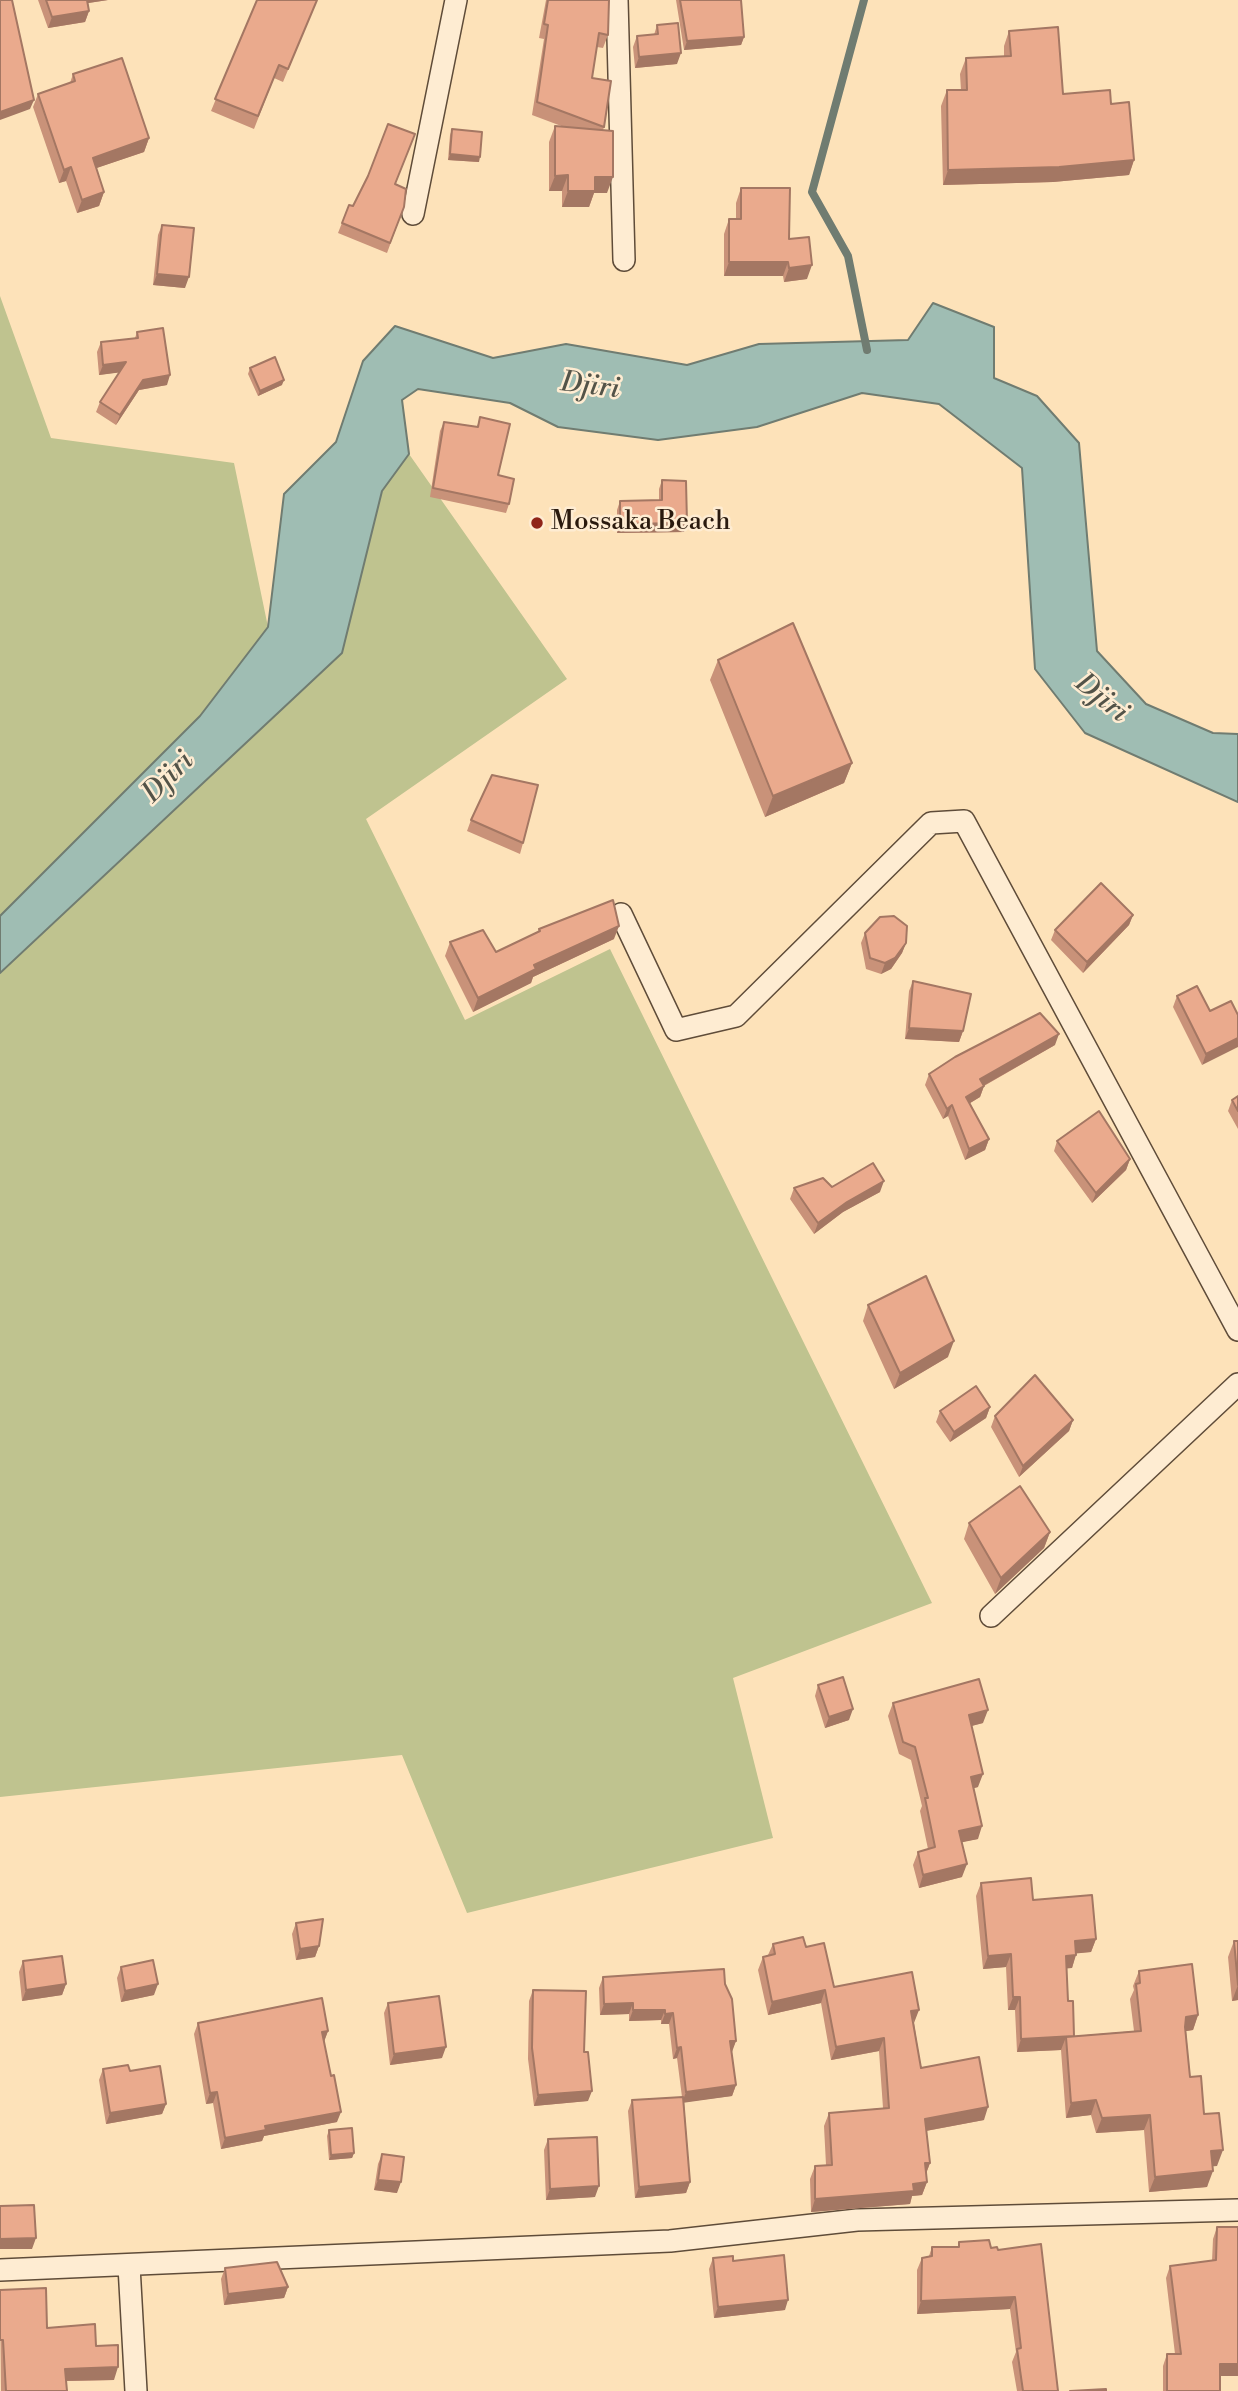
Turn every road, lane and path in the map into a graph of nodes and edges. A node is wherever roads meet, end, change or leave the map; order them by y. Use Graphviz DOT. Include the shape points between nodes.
graph roads {
  1 [pos="456,0"];
  2 [pos="617,0"];
  3 [pos="413,214"];
  4 [pos="624,260"];
  5 [pos="621,914"];
  6 [pos="1238,1330"];
  7 [pos="1238,1384"];
  8 [pos="990,1616"];
  9 [pos="1238,2210"];
  10 [pos="129,2266"];
  11 [pos="0,2270"];
  12 [pos="136,2391"];
  1 -- 3 [label="street"];
  2 -- 4 [label="street"];
  5 -- 6 [label="street" via="676,1030 736,1016 931,823 964,821"];
  7 -- 8 [label="street"];
  9 -- 10 [label="street" via="858,2220 670,2241"];
  10 -- 11 [label="street"];
  10 -- 12 [label="street"];
}
